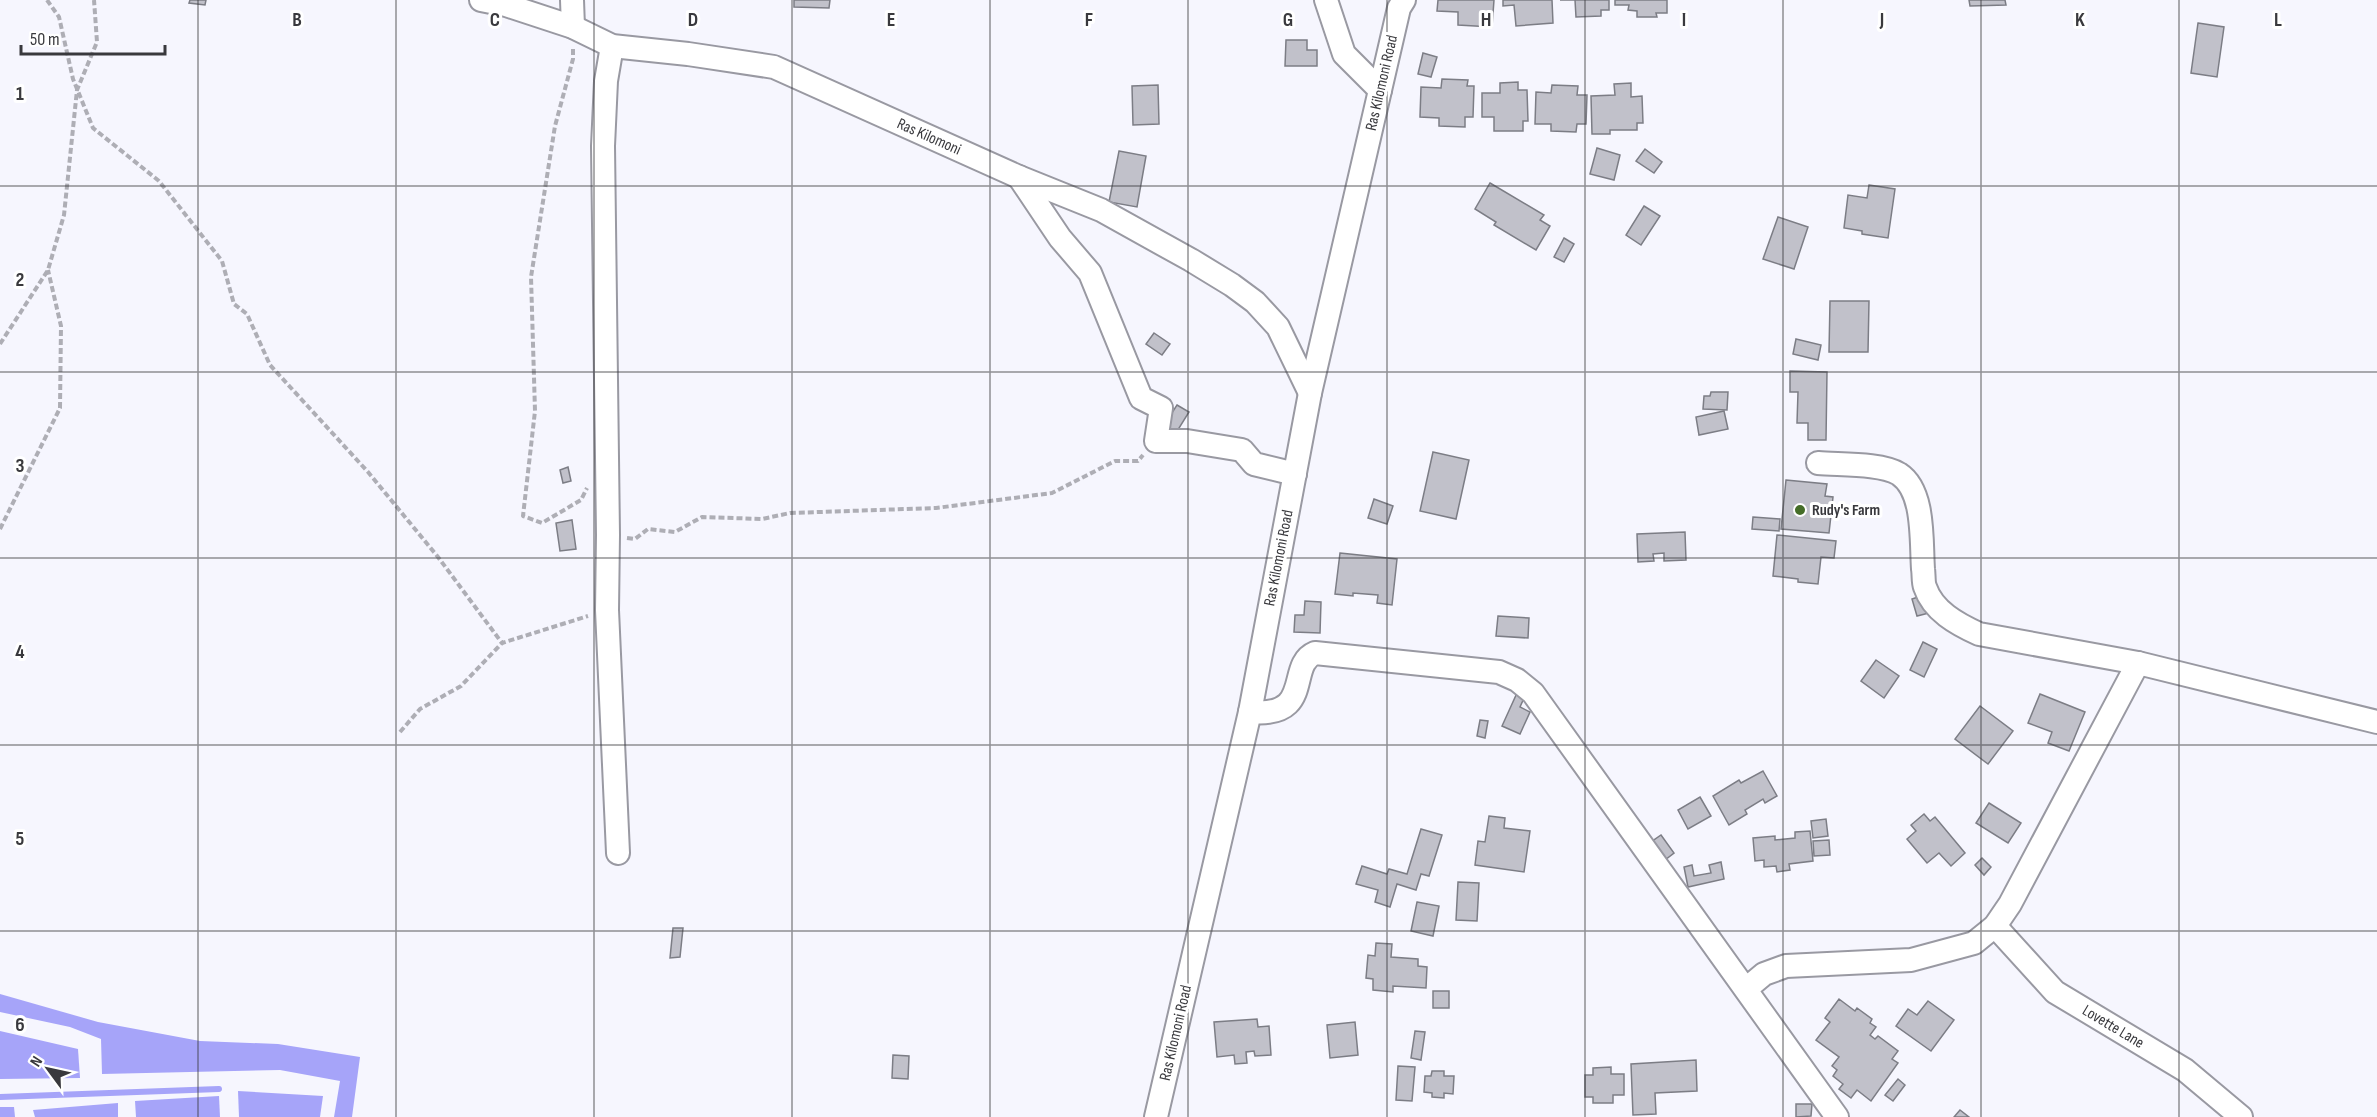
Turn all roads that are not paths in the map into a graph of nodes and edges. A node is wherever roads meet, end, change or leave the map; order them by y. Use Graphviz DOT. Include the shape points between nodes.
graph roads {
  1 [pos="481,0"];
  2 [pos="572,0"];
  3 [pos="1326,0"];
  4 [pos="1404,0"];
  5 [pos="573,27"];
  6 [pos="612,46"];
  7 [pos="1380,90"];
  8 [pos="1019,177"];
  9 [pos="1310,393"];
  10 [pos="1818,463"];
  11 [pos="1295,474"];
  12 [pos="2138,663"];
  13 [pos="1250,712"];
  14 [pos="2377,722"];
  15 [pos="618,853"];
  16 [pos="1995,926"];
  17 [pos="1746,989"];
  18 [pos="1156,1117"];
  19 [pos="1838,1117"];
  20 [pos="2241,1117"];
  1 -- 5 [label="street, Ras Kilomoni"];
  2 -- 5 [label="street"];
  3 -- 7 [label="street" via="1344,54"];
  4 -- 7 [label="street, Ras Kilomoni Road"];
  5 -- 6 [label="street, Ras Kilomoni"];
  6 -- 8 [label="street, Ras Kilomoni" via="774,67"];
  6 -- 15 [label="street" via="603,146 607,610"];
  7 -- 9 [label="street, Ras Kilomoni Road"];
  8 -- 9 [label="street, Ras Kilomoni" via="1101,210 1255,302 1278,327"];
  8 -- 11 [label="street" via="1060,238 1090,273 1141,398 1161,408 1156,441 1187,441 1242,450 1254,464"];
  9 -- 11 [label="street, Ras Kilomoni Road"];
  10 -- 12 [label="street" via="1886,469 1909,484 1916,496 1924,586 1956,624 1978,634"];
  11 -- 13 [label="street, Ras Kilomoni Road"];
  12 -- 14 [label="street"];
  12 -- 16 [label="street"];
  13 -- 17 [label="street" via="1264,714 1284,707 1296,690 1306,659 1315,653 1499,672 1517,680 1533,693"];
  13 -- 18 [label="street, Ras Kilomoni Road"];
  16 -- 17 [label="street" via="1974,943 1911,960 1786,966 1764,974"];
  16 -- 20 [label="street, Lovette Lane" via="2055,992 2185,1070"];
  17 -- 19 [label="street"];
}
